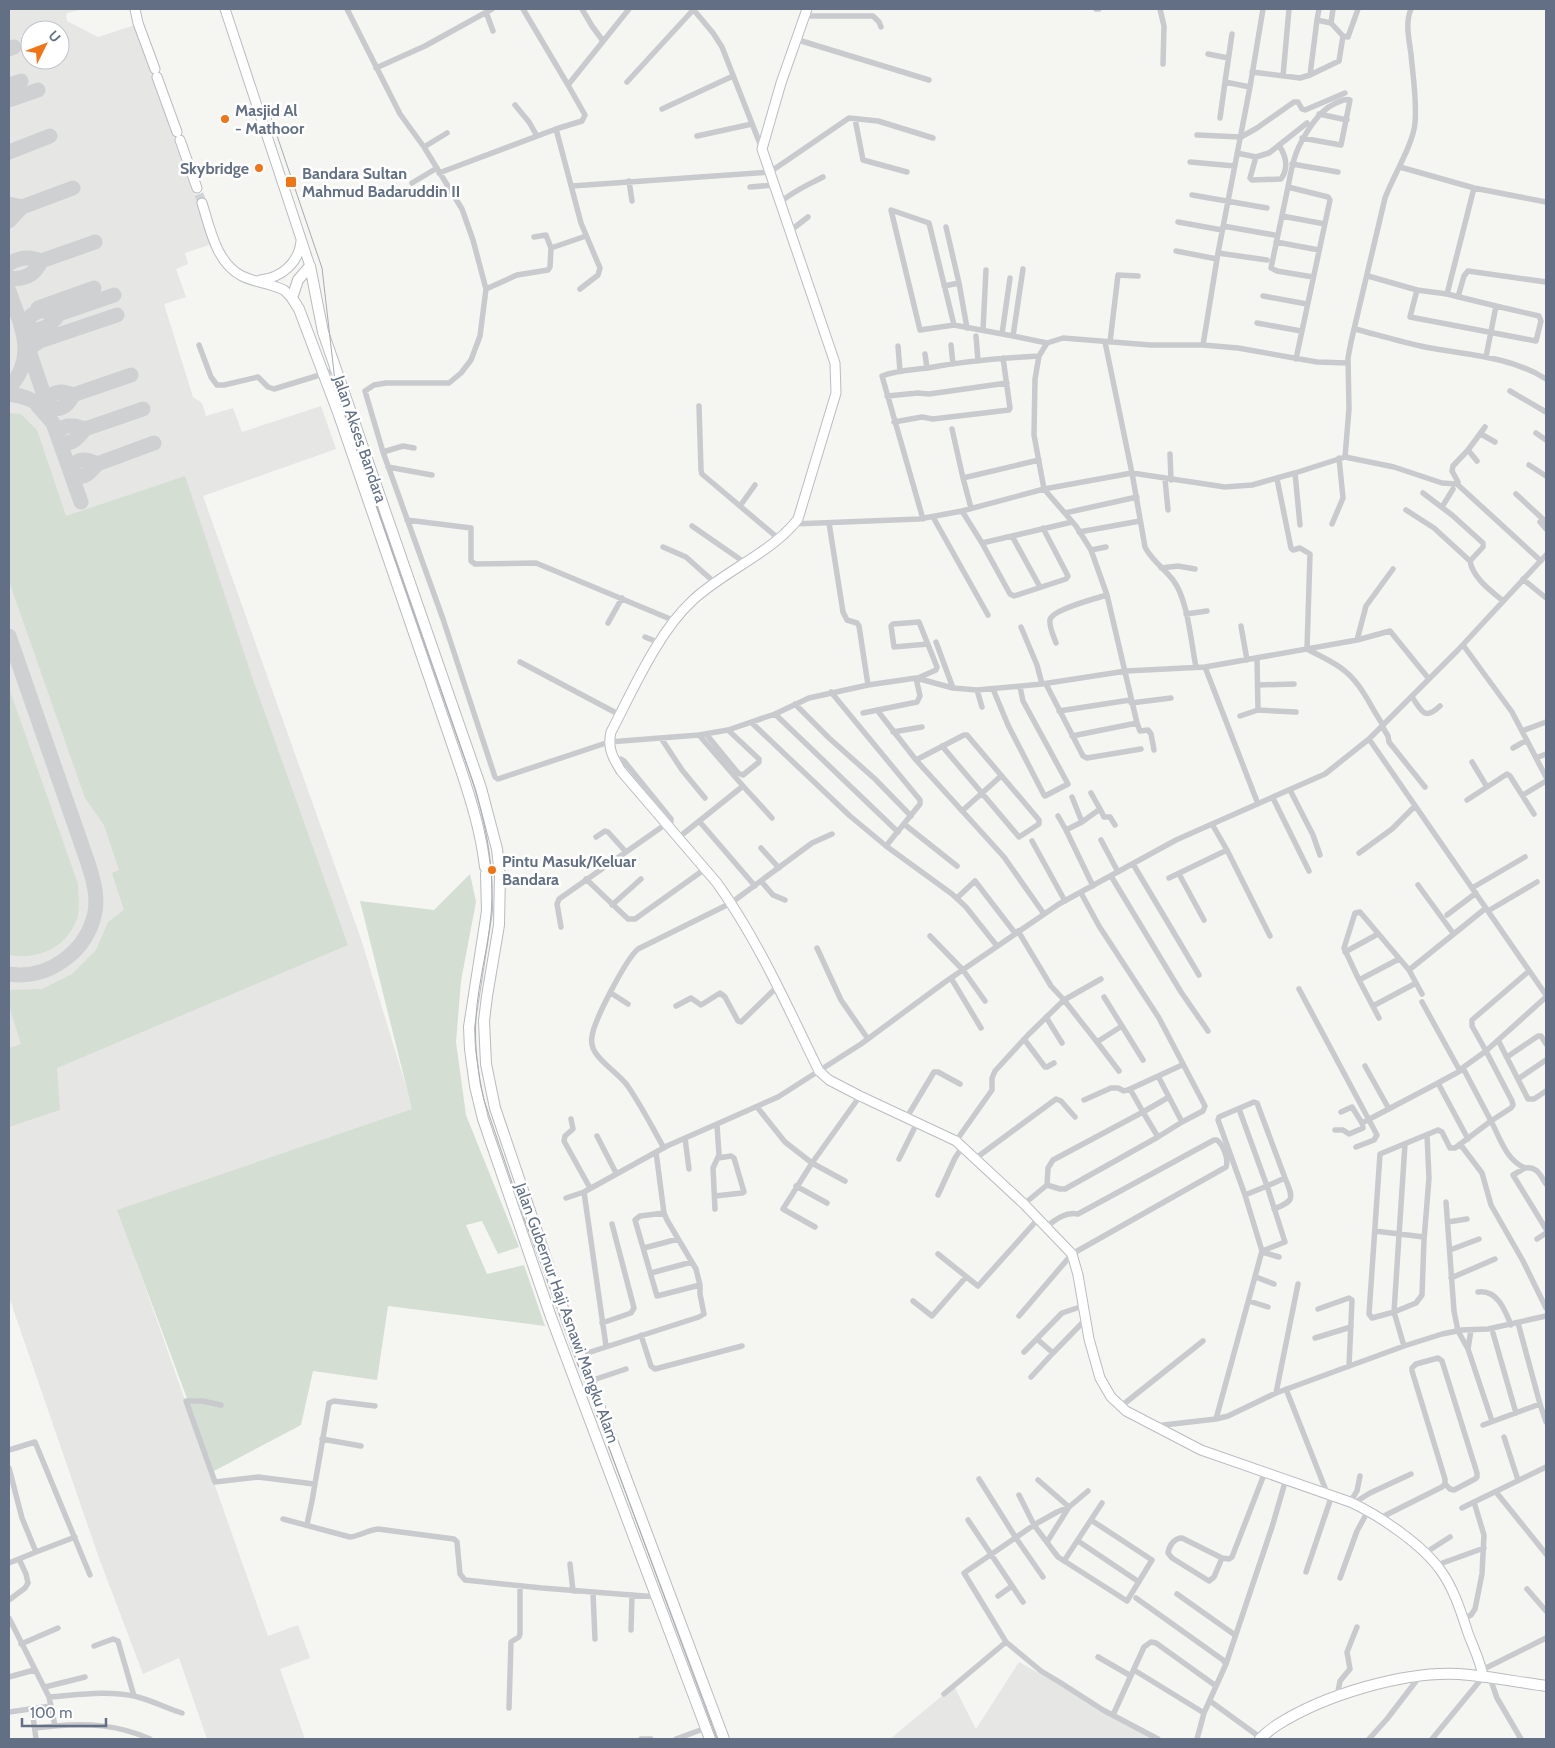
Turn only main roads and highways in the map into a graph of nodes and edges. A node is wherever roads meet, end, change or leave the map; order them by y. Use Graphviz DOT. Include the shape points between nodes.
graph roads {
  1 [pos="499,870"];
  2 [pos="486,871"];
  3 [pos="546,1257"];
  4 [pos="532,1262"];
  5 [pos="1546,1686"];
  6 [pos="710,1739"];
  7 [pos="724,1739"];
  8 [pos="1260,1739"];
  1 -- 2 [label="highway, Jalan Akses Bandara" via="497,849 481,788 323,332 310,266 298,280 292,298 323,374 472,802"];
  1 -- 3 [label="highway, Jalan Gubernur Haji Asnawi Mangku Alam" via="498,934 485,1010 486,1064 494,1108"];
  2 -- 4 [label="highway, Jalan Gubernur Haji Asnawi Mangku Alam" via="487,911 469,1026 470,1049 483,1119"];
  3 -- 4 [label="highway"];
  3 -- 7 [label="highway, Jalan Gubernur Haji Asnawi Mangku Alam"];
  4 -- 6 [label="highway, Jalan Gubernur Haji Asnawi Mangku Alam"];
  5 -- 8 [label="highway" via="1485,1675 1420,1676 1337,1696 1276,1725"];
}
